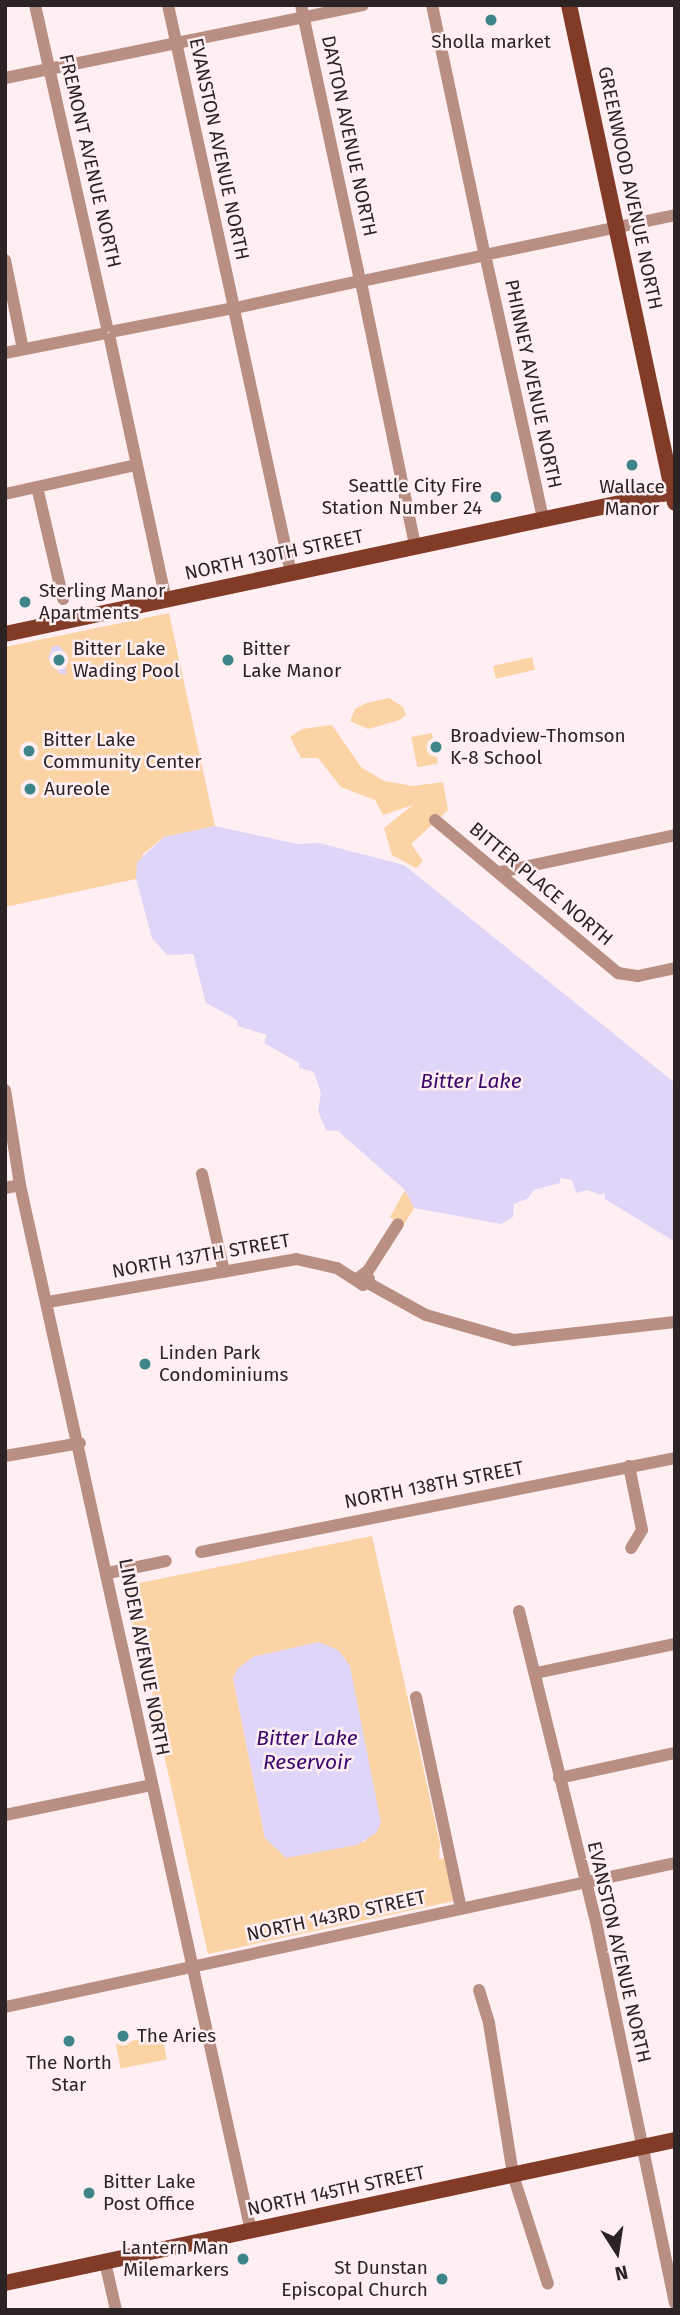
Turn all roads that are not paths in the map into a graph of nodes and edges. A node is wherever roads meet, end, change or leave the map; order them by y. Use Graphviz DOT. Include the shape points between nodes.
graph roads {
  1 [pos="35,5"];
  2 [pos="168,5"];
  3 [pos="363,5"];
  4 [pos="432,5"];
  5 [pos="569,5"];
  6 [pos="303,11"];
  7 [pos="176,44"];
  8 [pos="50,69"];
  9 [pos="5,78"];
  10 [pos="675,215"];
  11 [pos="617,227"];
  12 [pos="485,255"];
  13 [pos="5,260"];
  14 [pos="360,281"];
  15 [pos="234,308"];
  16 [pos="109,333"];
  17 [pos="23,349"];
  18 [pos="5,353"];
  19 [pos="136,465"];
  20 [pos="37,487"];
  21 [pos="5,494"];
  22 [pos="674,496"];
  23 [pos="543,518"];
  24 [pos="415,546"];
  25 [pos="290,573"];
  26 [pos="63,599"];
  27 [pos="166,600"];
  28 [pos="5,634"];
  29 [pos="435,820"];
  30 [pos="675,835"];
  31 [pos="500,872"];
  32 [pos="675,968"];
  33 [pos="5,1090"];
  34 [pos="202,1174"];
  35 [pos="20,1185"];
  36 [pos="5,1188"];
  37 [pos="398,1224"];
  38 [pos="224,1272"];
  39 [pos="364,1278"];
  40 [pos="48,1302"];
  41 [pos="675,1322"];
  42 [pos="80,1443"];
  43 [pos="5,1455"];
  44 [pos="675,1458"];
  45 [pos="629,1466"];
  46 [pos="631,1548"];
  47 [pos="201,1552"];
  48 [pos="166,1561"];
  49 [pos="108,1573"];
  50 [pos="519,1611"];
  51 [pos="675,1644"];
  52 [pos="536,1673"];
  53 [pos="416,1697"];
  54 [pos="675,1753"];
  55 [pos="559,1778"];
  56 [pos="151,1785"];
  57 [pos="5,1815"];
  58 [pos="675,1863"];
  59 [pos="583,1883"];
  60 [pos="461,1908"];
  61 [pos="191,1968"];
  62 [pos="479,1990"];
  63 [pos="5,2007"];
  64 [pos="675,2140"];
  65 [pos="641,2147"];
  66 [pos="513,2175"];
  67 [pos="251,2231"];
  68 [pos="105,2262"];
  69 [pos="5,2283"];
  70 [pos="548,2284"];
  71 [pos="675,2303"];
  72 [pos="116,2310"];
  1 -- 8 [label="street, FREMONT AVENUE NORTH"];
  2 -- 7 [label="street, EVANSTON AVENUE NORTH"];
  3 -- 6 [label="street"];
  4 -- 12 [label="street, PHINNEY AVENUE NORTH"];
  5 -- 11 [label="main road, GREENWOOD AVENUE NORTH"];
  6 -- 7 [label="street"];
  6 -- 14 [label="street, DAYTON AVENUE NORTH"];
  7 -- 8 [label="street"];
  7 -- 15 [label="street, EVANSTON AVENUE NORTH"];
  8 -- 9 [label="street"];
  8 -- 16 [label="street, FREMONT AVENUE NORTH"];
  10 -- 11 [label="street"];
  11 -- 12 [label="street"];
  11 -- 22 [label="main road, GREENWOOD AVENUE NORTH"];
  12 -- 14 [label="street"];
  12 -- 23 [label="street, PHINNEY AVENUE NORTH"];
  13 -- 17 [label="street"];
  14 -- 15 [label="street"];
  14 -- 24 [label="street, DAYTON AVENUE NORTH"];
  15 -- 16 [label="street"];
  15 -- 25 [label="street, EVANSTON AVENUE NORTH"];
  16 -- 17 [label="street"];
  16 -- 19 [label="street, FREMONT AVENUE NORTH"];
  17 -- 18 [label="street"];
  19 -- 20 [label="street"];
  19 -- 27 [label="street, FREMONT AVENUE NORTH"];
  20 -- 21 [label="street"];
  20 -- 26 [label="street"];
  22 -- 23 [label="main road, NORTH 130TH STREET"];
  23 -- 24 [label="main road, NORTH 130TH STREET"];
  24 -- 25 [label="main road, NORTH 130TH STREET"];
  25 -- 27 [label="main road, NORTH 130TH STREET"];
  27 -- 28 [label="main road, NORTH 130TH STREET"];
  29 -- 31 [label="street, BITTER PLACE NORTH"];
  30 -- 31 [label="street"];
  31 -- 32 [label="street, BITTER PLACE NORTH" via="623,975"];
  33 -- 35 [label="street, LINDEN AVENUE NORTH"];
  34 -- 38 [label="street"];
  35 -- 36 [label="street"];
  35 -- 40 [label="street, LINDEN AVENUE NORTH"];
  37 -- 39 [label="street"];
  38 -- 39 [label="street, NORTH 137TH STREET" via="308,1259"];
  38 -- 40 [label="street, NORTH 137TH STREET"];
  39 -- 41 [label="street, NORTH 137TH STREET" via="426,1314 514,1340"];
  40 -- 42 [label="street, LINDEN AVENUE NORTH"];
  42 -- 43 [label="street"];
  42 -- 49 [label="street, LINDEN AVENUE NORTH"];
  44 -- 45 [label="street, NORTH 138TH STREET"];
  45 -- 46 [label="street" via="642,1530"];
  45 -- 47 [label="street, NORTH 138TH STREET"];
  48 -- 49 [label="street"];
  49 -- 56 [label="street, LINDEN AVENUE NORTH"];
  50 -- 52 [label="street, EVANSTON AVENUE NORTH"];
  51 -- 52 [label="street"];
  52 -- 55 [label="street, EVANSTON AVENUE NORTH"];
  53 -- 60 [label="street"];
  54 -- 55 [label="street"];
  55 -- 59 [label="street, EVANSTON AVENUE NORTH"];
  56 -- 57 [label="street"];
  56 -- 61 [label="street, LINDEN AVENUE NORTH"];
  58 -- 59 [label="street, NORTH 143RD STREET"];
  59 -- 60 [label="street, NORTH 143RD STREET"];
  59 -- 65 [label="street, EVANSTON AVENUE NORTH" via="596,1922"];
  60 -- 61 [label="street, NORTH 143RD STREET"];
  61 -- 63 [label="street, NORTH 143RD STREET"];
  61 -- 67 [label="street, LINDEN AVENUE NORTH"];
  62 -- 66 [label="street" via="488,2016"];
  64 -- 65 [label="main road, NORTH 145TH STREET"];
  65 -- 66 [label="main road, NORTH 145TH STREET"];
  65 -- 71 [label="street, EVANSTON AVENUE NORTH"];
  66 -- 67 [label="main road, NORTH 145TH STREET"];
  66 -- 70 [label="street"];
  67 -- 68 [label="main road, NORTH 145TH STREET"];
  68 -- 69 [label="main road, NORTH 145TH STREET"];
  68 -- 72 [label="street"];
}
